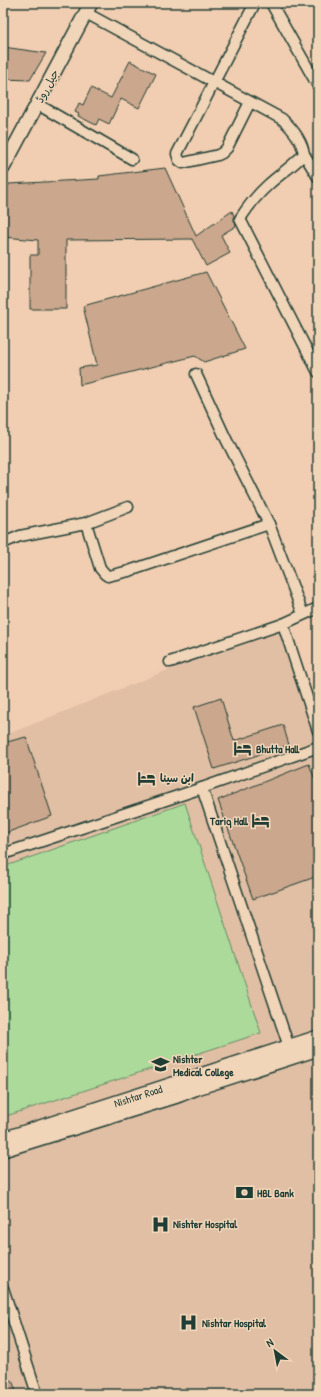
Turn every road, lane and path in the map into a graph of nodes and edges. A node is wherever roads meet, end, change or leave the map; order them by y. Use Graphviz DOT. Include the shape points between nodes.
graph roads {
  1 [pos="255,3"];
  2 [pos="271,3"];
  3 [pos="88,8"];
  4 [pos="215,82"];
  5 [pos="318,86"];
  6 [pos="250,102"];
  7 [pos="37,104"];
  8 [pos="304,154"];
  9 [pos="132,159"];
  10 [pos="3,168"];
  11 [pos="318,177"];
  12 [pos="318,372"];
  13 [pos="196,374"];
  14 [pos="128,507"];
  15 [pos="86,523"];
  16 [pos="270,524"];
  17 [pos="3,543"];
  18 [pos="318,608"];
  19 [pos="303,614"];
  20 [pos="283,624"];
  21 [pos="170,662"];
  22 [pos="318,731"];
  23 [pos="318,747"];
  24 [pos="202,788"];
  25 [pos="3,854"];
  26 [pos="318,1037"];
  27 [pos="318,1049"];
  28 [pos="291,1052"];
  29 [pos="3,1139"];
  30 [pos="3,1150"];
  31 [pos="3,1288"];
  32 [pos="37,1394"];
  1 -- 4 [label="street"];
  2 -- 5 [label="street"];
  3 -- 4 [label="street"];
  3 -- 7 [label="main road, جیل روڈ"];
  4 -- 6 [label="street"];
  4 -- 6 [label="street" via="177,154 179,160 183,162 222,153"];
  6 -- 8 [label="street" via="282,119 303,145"];
  7 -- 9 [label="street"];
  7 -- 10 [label="main road, جیل روڈ"];
  8 -- 11 [label="street"];
  8 -- 12 [label="street" via="249,204 240,219"];
  13 -- 16 [label="street"];
  14 -- 15 [label="street"];
  15 -- 16 [label="street" via="100,568 108,576"];
  15 -- 17 [label="street" via="20,536"];
  16 -- 19 [label="street"];
  18 -- 19 [label="street"];
  19 -- 20 [label="street"];
  20 -- 21 [label="street"];
  20 -- 22 [label="street"];
  23 -- 24 [label="street"];
  24 -- 25 [label="street"];
  24 -- 28 [label="street"];
  26 -- 28 [label="main road, Nishtar Road"];
  27 -- 28 [label="main road, Nishtar Road"];
  28 -- 29 [label="main road, Nishtar Road"];
  28 -- 30 [label="main road, Nishtar Road" via="177,1096"];
  31 -- 32 [label="street"];
}
